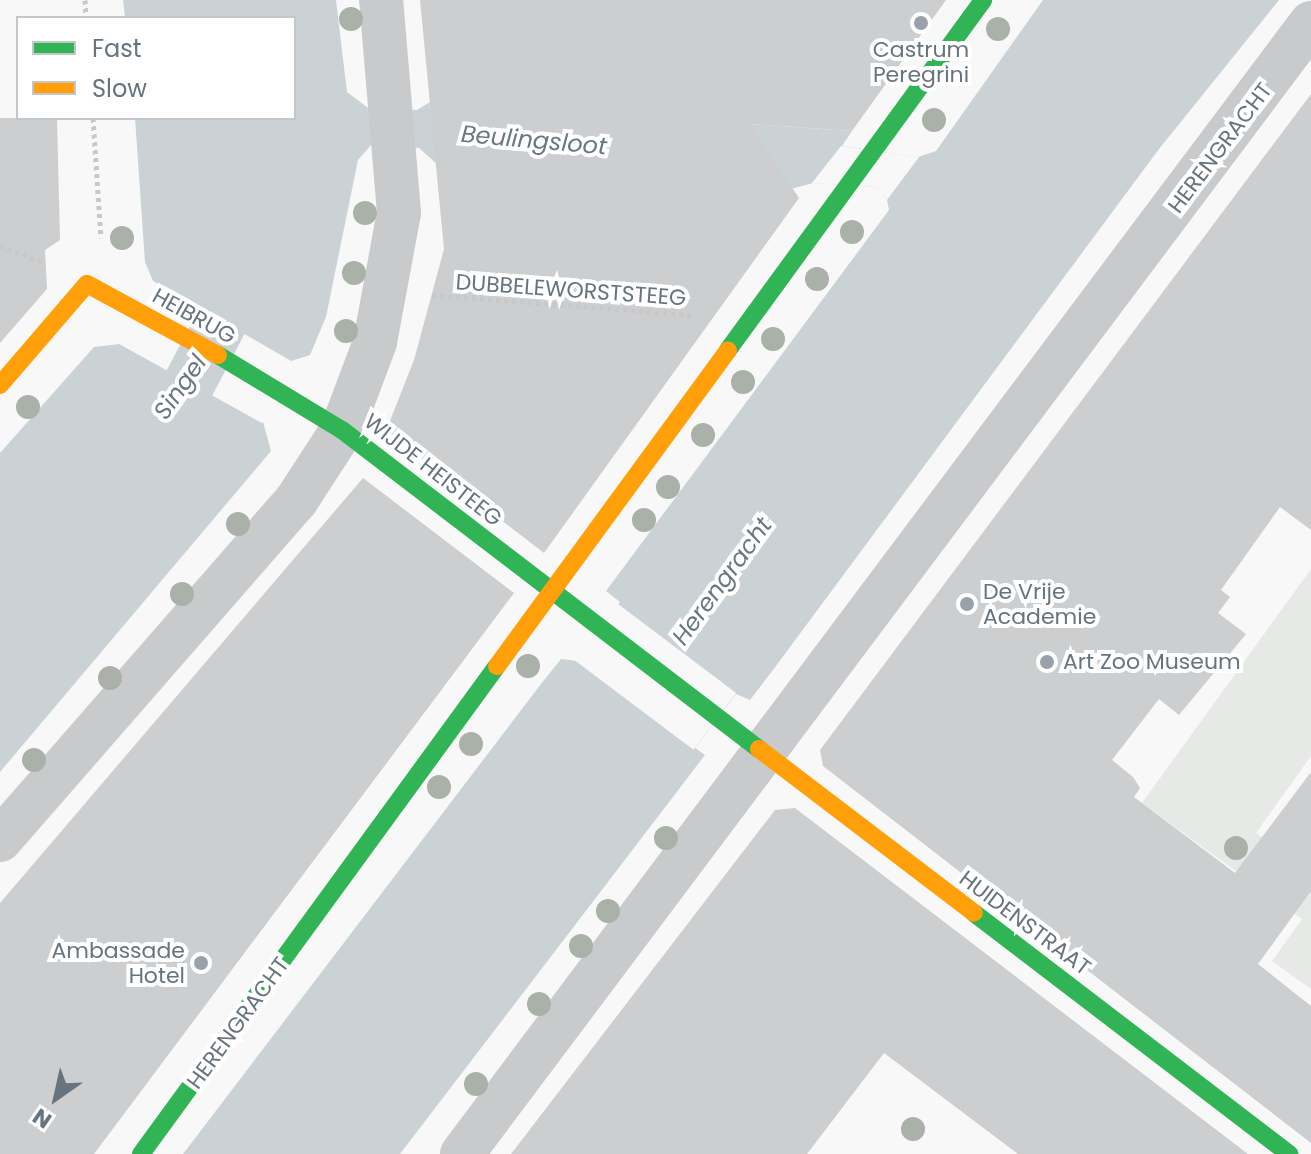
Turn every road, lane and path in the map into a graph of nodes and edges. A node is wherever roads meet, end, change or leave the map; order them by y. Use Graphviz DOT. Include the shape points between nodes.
graph roads {
  1 [pos="381,0"];
  2 [pos="983,0"];
  3 [pos="1311,23"];
  4 [pos="93,120"];
  5 [pos="87,284"];
  6 [pos="384,292"];
  7 [pos="755,320"];
  8 [pos="0,385"];
  9 [pos="279,389"];
  10 [pos="342,430"];
  11 [pos="553,594"];
  12 [pos="749,743"];
  13 [pos="0,840"];
  14 [pos="141,1154"];
  15 [pos="462,1154"];
  16 [pos="1289,1154"];
  1 -- 6 [label="street" via="399,213"];
  2 -- 7 [label="street, HERENGRACHT"];
  3 -- 12 [label="street, HERENGRACHT"];
  4 -- 5 [label="path" via="101,247"];
  5 -- 8 [label="street"];
  5 -- 9 [label="street, HEIBRUG"];
  6 -- 7 [label="path, DUBBELEWORSTSTEEG"];
  6 -- 10 [label="street" via="375,342"];
  7 -- 11 [label="street, HERENGRACHT"];
  9 -- 10 [label="street, WIJDE HEISTEEG"];
  10 -- 11 [label="street, WIJDE HEISTEEG"];
  10 -- 13 [label="street" via="296,501"];
  11 -- 12 [label="street, HUIDENSTRAAT"];
  11 -- 14 [label="street, HERENGRACHT"];
  12 -- 15 [label="street, HERENGRACHT"];
  12 -- 16 [label="street, HUIDENSTRAAT"];
}
